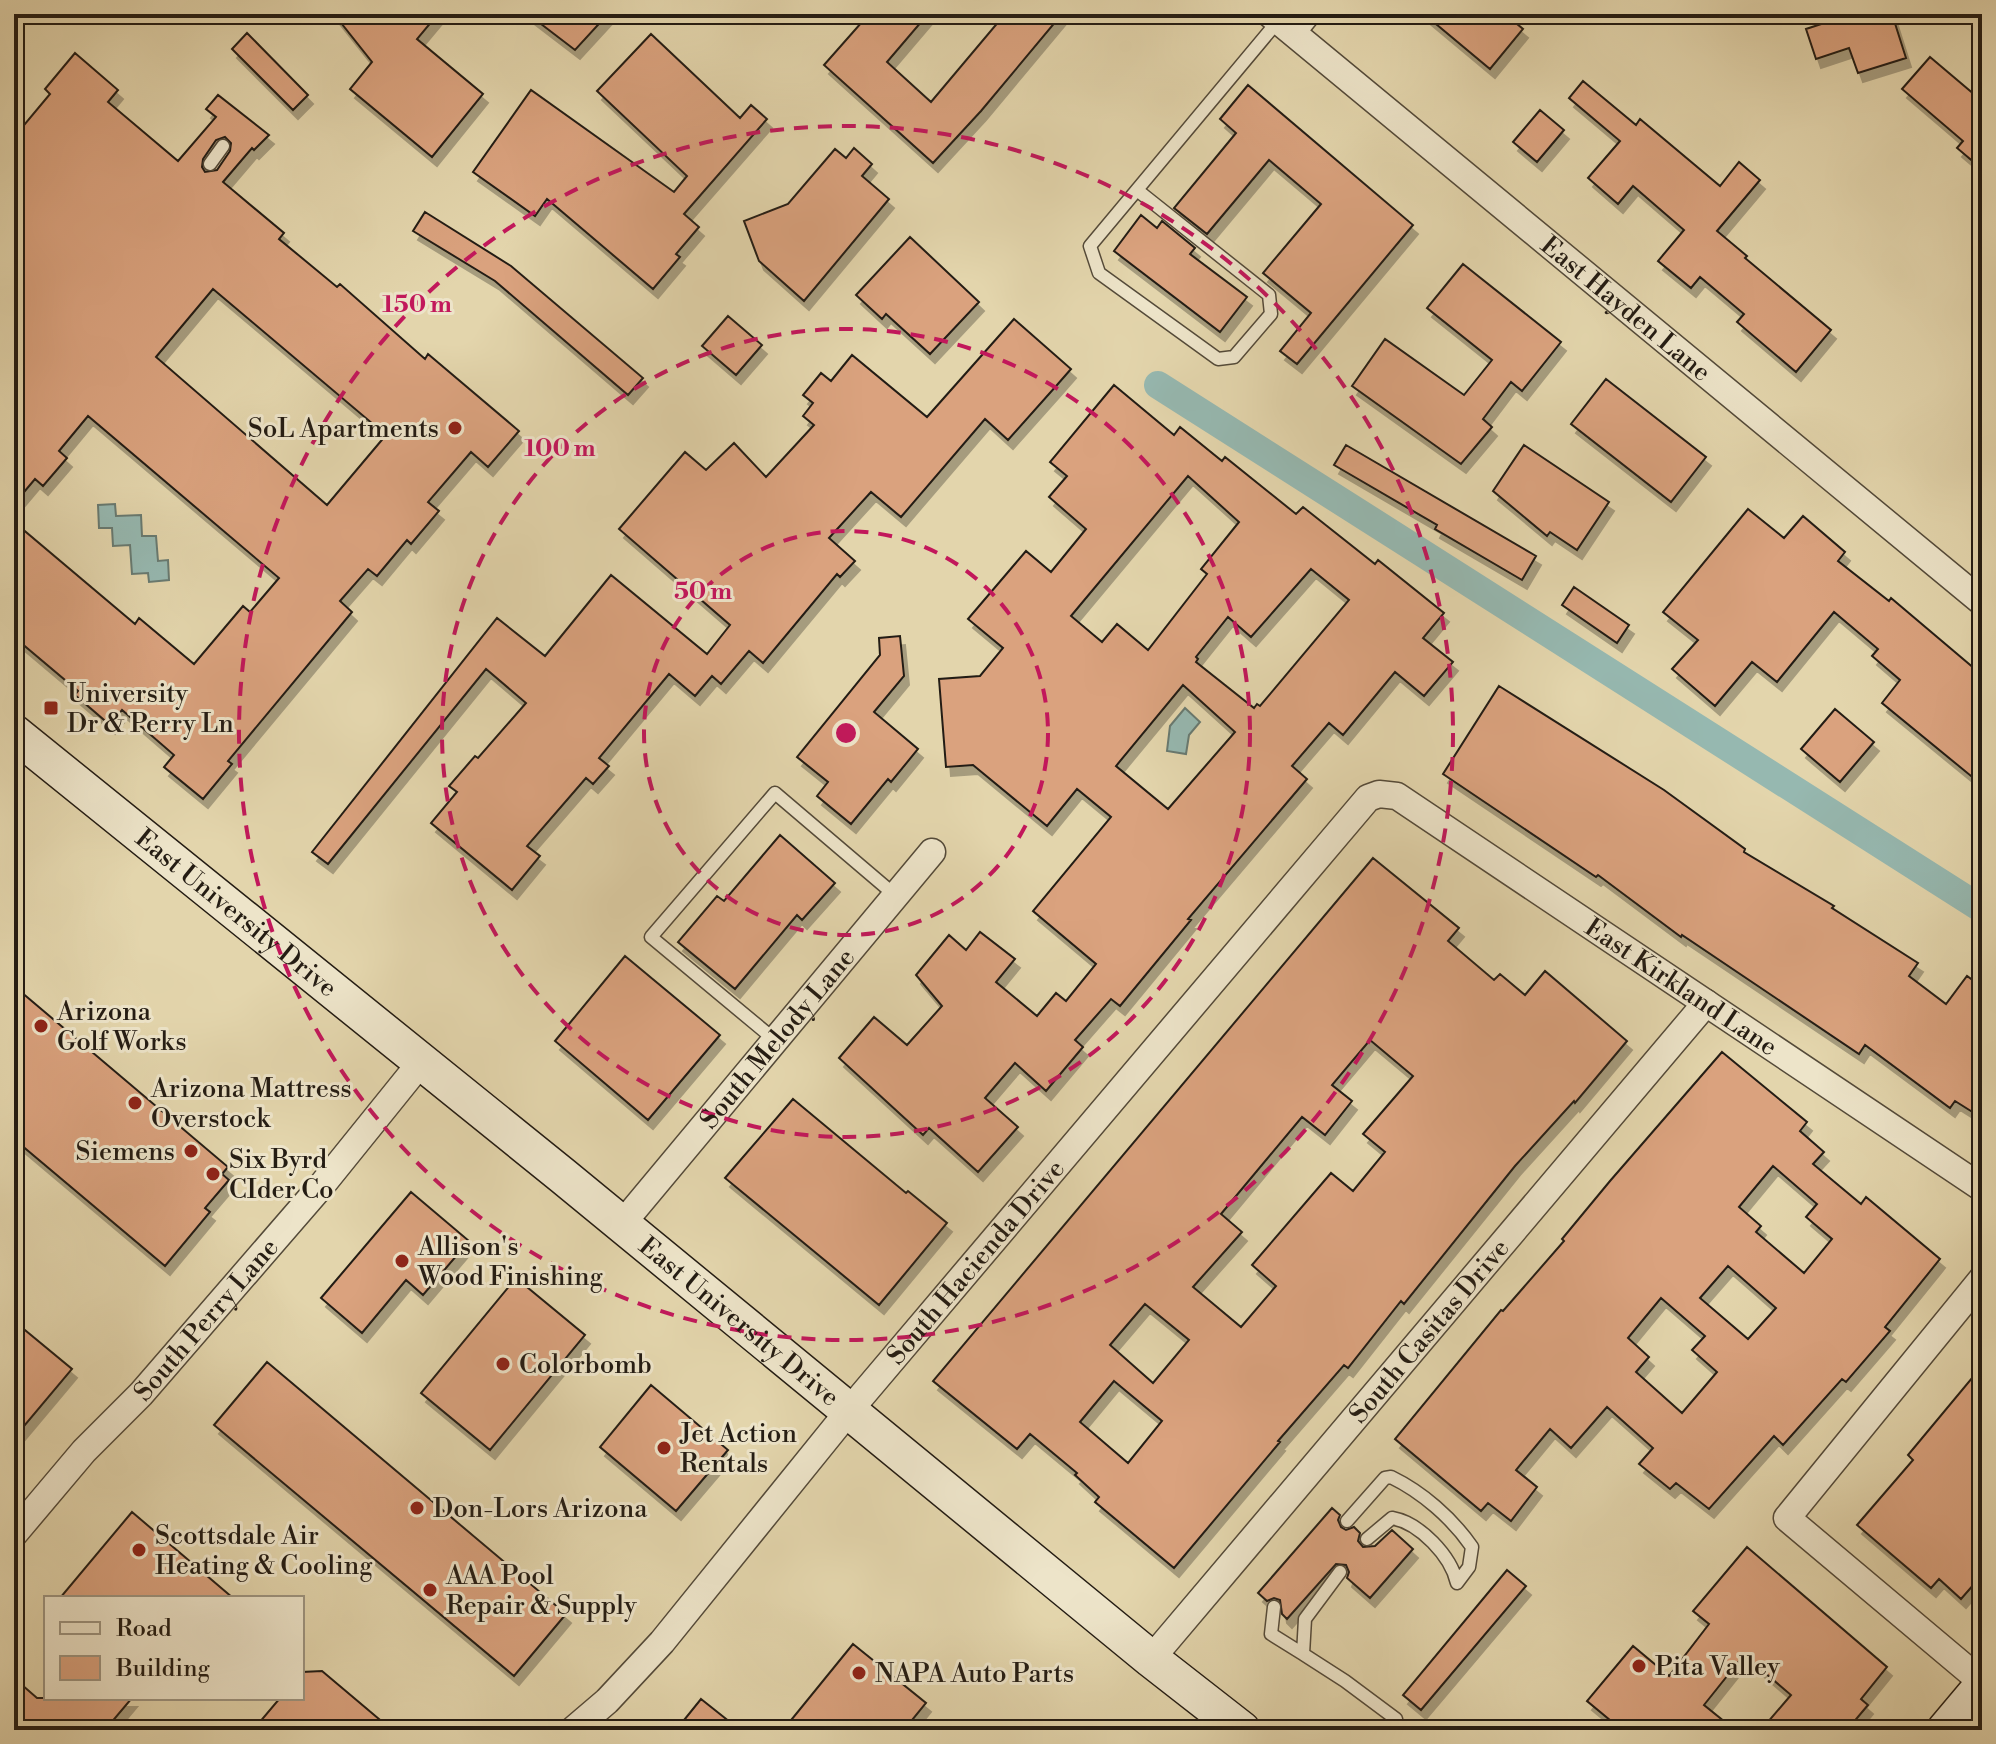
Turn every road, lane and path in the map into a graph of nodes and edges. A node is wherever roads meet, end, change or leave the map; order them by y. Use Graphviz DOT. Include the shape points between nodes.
graph roads {
  1 [pos="1316,14"];
  2 [pos="1282,24"];
  3 [pos="223,146"];
  4 [pos="210,164"];
  5 [pos="1137,190"];
  6 [pos="1982,602"];
  7 [pos="14,733"];
  8 [pos="1379,794"];
  9 [pos="932,852"];
  10 [pos="896,896"];
  11 [pos="1706,1003"];
  12 [pos="775,1040"];
  13 [pos="422,1061"];
  14 [pos="1982,1188"];
  15 [pos="622,1224"];
  16 [pos="1982,1279"];
  17 [pos="848,1412"];
  18 [pos="1347,1521"];
  19 [pos="14,1534"];
  20 [pos="1367,1539"];
  21 [pos="1340,1572"];
  22 [pos="1274,1607"];
  23 [pos="1303,1654"];
  24 [pos="1151,1659"];
  25 [pos="1982,1684"];
  26 [pos="1396,1719"];
  27 [pos="573,1730"];
  28 [pos="1242,1730"];
  29 [pos="1945,1730"];
  1 -- 2 [label="lane"];
  2 -- 5 [label="lane"];
  2 -- 6 [label="street, East Hayden Lane"];
  3 -- 4 [label="lane"];
  5 -- 5 [label="lane" via="1090,246 1099,273 1218,359 1234,357 1271,314 1269,295"];
  7 -- 13 [label="main road, East University Drive"];
  8 -- 11 [label="street, East Kirkland Lane" via="1397,796"];
  8 -- 17 [label="street, South Hacienda Drive" via="1368,798"];
  9 -- 10 [label="street, South Melody Lane"];
  10 -- 12 [label="street, South Melody Lane"];
  10 -- 12 [label="lane" via="775,793 651,937"];
  11 -- 14 [label="street, East Kirkland Lane"];
  11 -- 24 [label="street, South Casitas Drive"];
  12 -- 15 [label="street, South Melody Lane"];
  13 -- 15 [label="main road, East University Drive"];
  13 -- 19 [label="street, South Perry Lane" via="322,1185"];
  15 -- 17 [label="main road, East University Drive"];
  16 -- 25 [label="street" via="1787,1518"];
  17 -- 24 [label="main road, East University Drive"];
  17 -- 27 [label="street, South Hacienda Drive" via="662,1642"];
  18 -- 20 [label="lane" via="1391,1477 1459,1529 1472,1547 1469,1567 1457,1583 1454,1568 1405,1520 1392,1518"];
  21 -- 23 [label="lane" via="1305,1619"];
  22 -- 23 [label="lane" via="1271,1634"];
  23 -- 26 [label="lane"];
  24 -- 28 [label="main road, East University Drive"];
  25 -- 29 [label="main road"];
}
